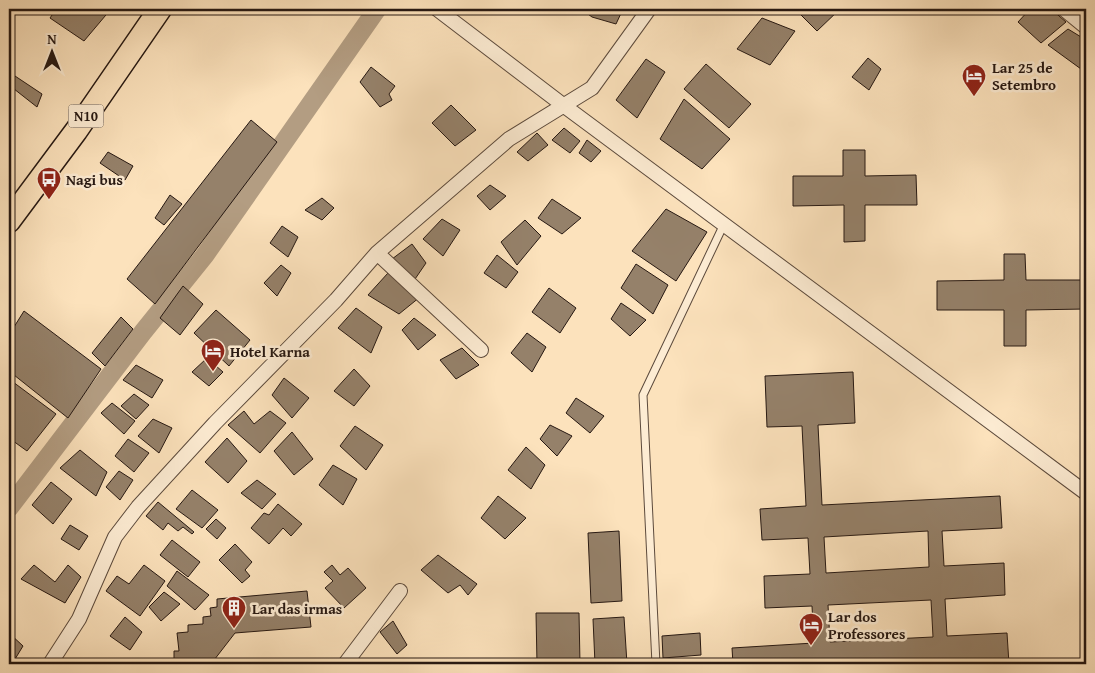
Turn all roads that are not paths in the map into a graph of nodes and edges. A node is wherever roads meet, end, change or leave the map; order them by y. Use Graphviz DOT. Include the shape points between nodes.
graph roads {
  1 [pos="160,9"];
  2 [pos="437,9"];
  3 [pos="649,9"];
  4 [pos="1064,9"];
  5 [pos="1086,28"];
  6 [pos="564,105"];
  7 [pos="9,221"];
  8 [pos="724,224"];
  9 [pos="377,253"];
  10 [pos="482,350"];
  11 [pos="1086,493"];
  12 [pos="400,591"];
  13 [pos="50,664"];
  14 [pos="345,664"];
  15 [pos="656,664"];
  1 -- 7 [label="main road, N10"];
  2 -- 6 [label="street"];
  3 -- 6 [label="street" via="592,88"];
  4 -- 5 [label="street"];
  6 -- 8 [label="street"];
  6 -- 9 [label="street" via="509,140"];
  8 -- 11 [label="street"];
  8 -- 15 [label="lane" via="644,395"];
  9 -- 10 [label="street"];
  9 -- 13 [label="street" via="138,507 115,537 79,619"];
  12 -- 14 [label="street"];
}
